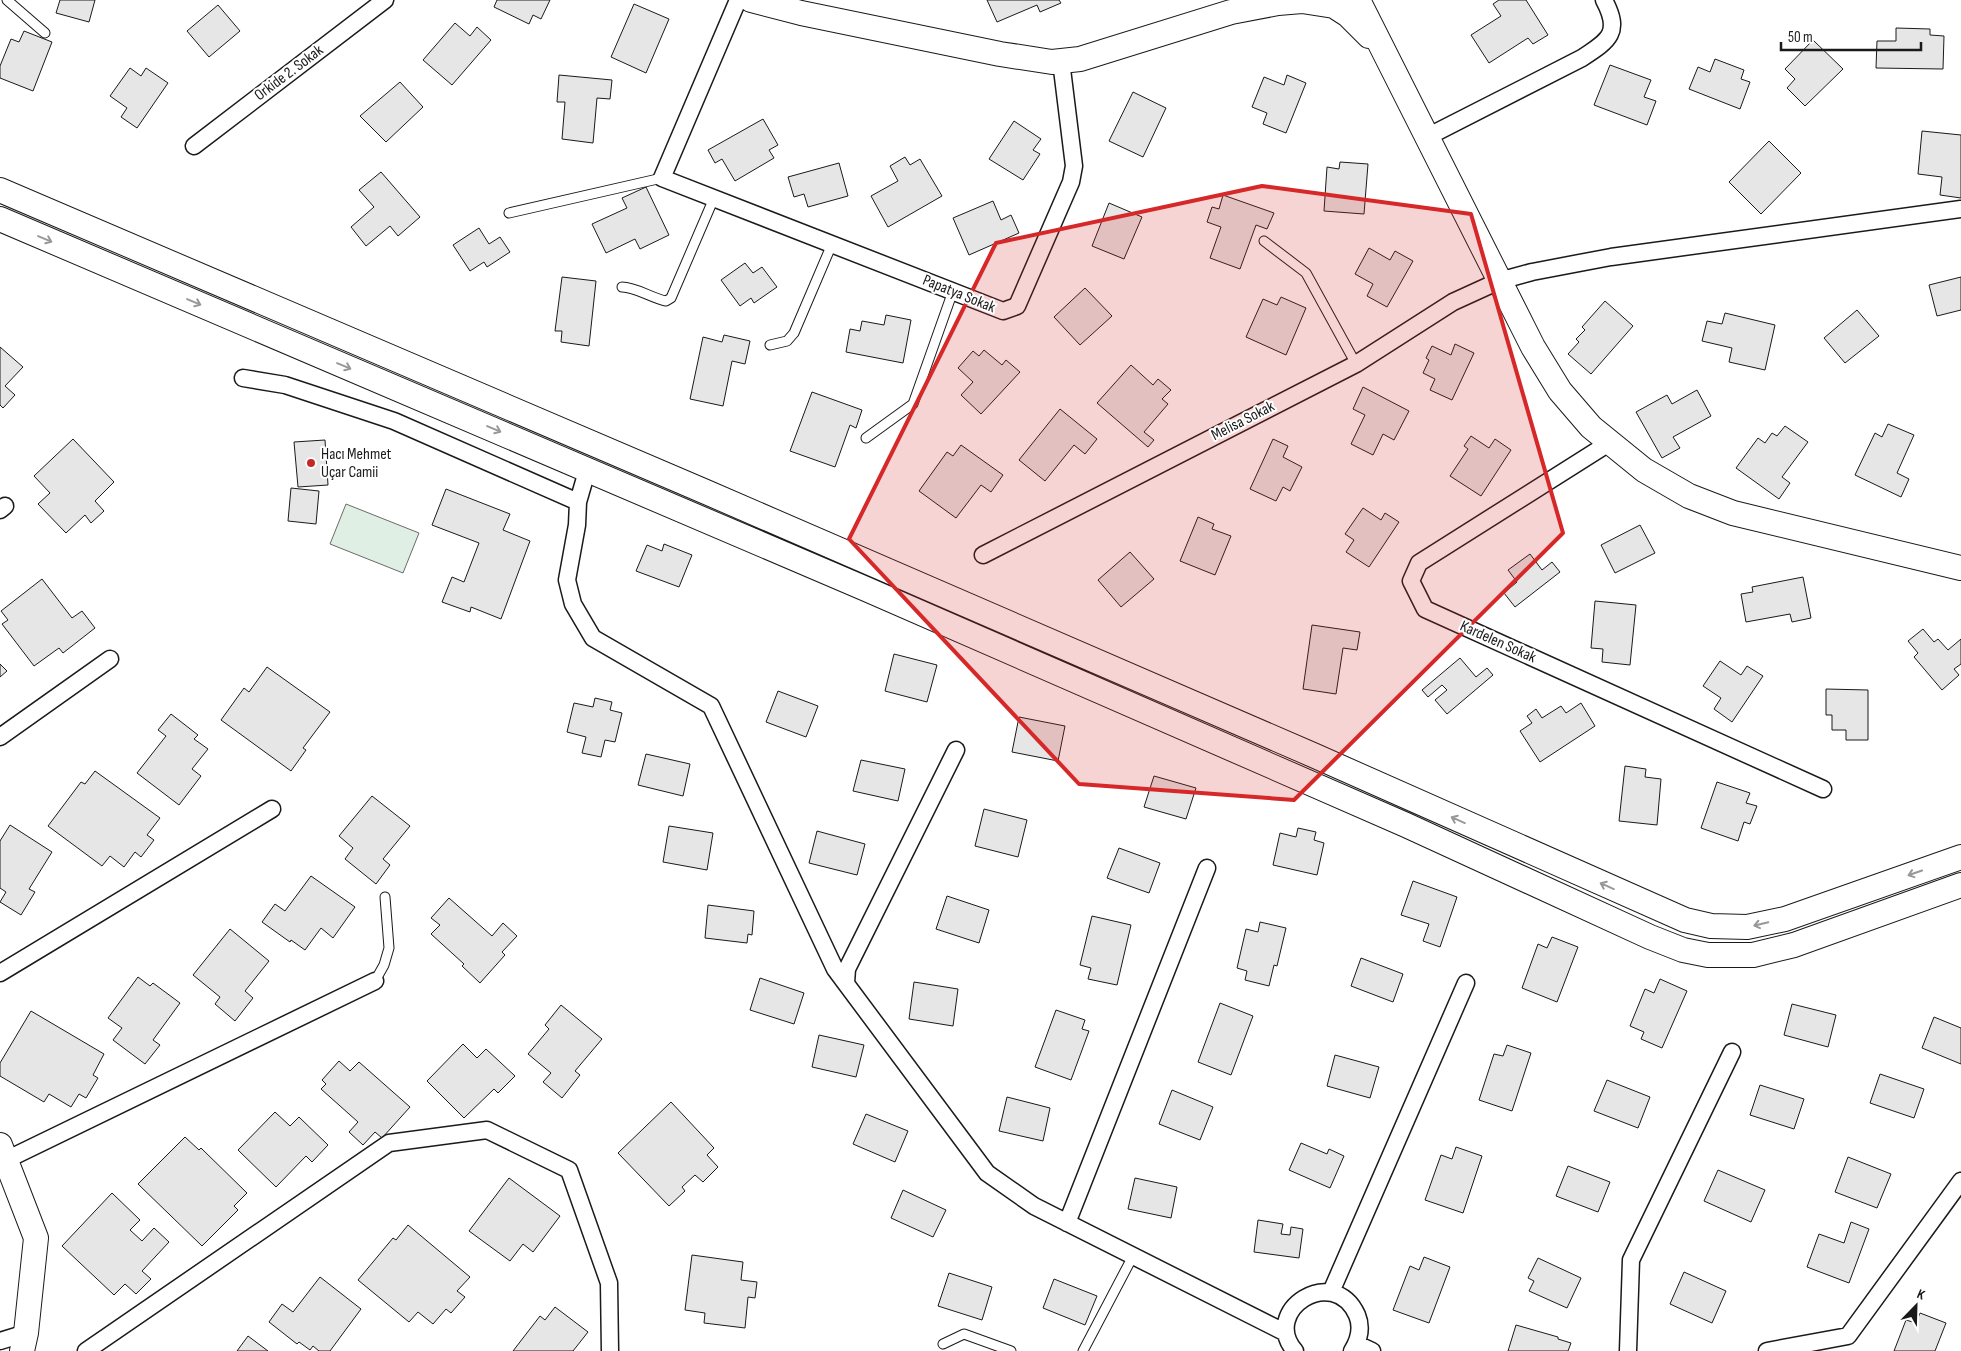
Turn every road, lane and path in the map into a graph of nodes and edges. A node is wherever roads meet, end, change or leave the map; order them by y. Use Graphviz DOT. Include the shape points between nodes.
graph roads {
  1 [pos="7,0"];
  2 [pos="385,0"];
  3 [pos="738,0"];
  4 [pos="750,0"];
  5 [pos="1257,0"];
  6 [pos="1358,0"];
  7 [pos="1604,0"];
  8 [pos="1231,12"];
  9 [pos="45,32"];
  10 [pos="1383,50"];
  11 [pos="1061,62"];
  12 [pos="1427,137"];
  13 [pos="194,146"];
  14 [pos="662,178"];
  15 [pos="10,194"];
  16 [pos="714,198"];
  17 [pos="1961,210"];
  18 [pos="509,213"];
  19 [pos="5,222"];
  20 [pos="1264,241"];
  21 [pos="832,244"];
  22 [pos="1499,281"];
  23 [pos="622,288"];
  24 [pos="953,291"];
  25 [pos="770,344"];
  26 [pos="1356,364"];
  27 [pos="243,378"];
  28 [pos="866,438"];
  29 [pos="1609,443"];
  30 [pos="587,471"];
  31 [pos="578,502"];
  32 [pos="983,555"];
  33 [pos="1961,568"];
  34 [pos="110,659"];
  35 [pos="0,737"];
  36 [pos="956,750"];
  37 [pos="1823,789"];
  38 [pos="272,809"];
  39 [pos="1961,857"];
  40 [pos="1206,868"];
  41 [pos="1961,885"];
  42 [pos="384,897"];
  43 [pos="1685,920"];
  44 [pos="1683,950"];
  45 [pos="0,973"];
  46 [pos="375,981"];
  47 [pos="846,983"];
  48 [pos="1466,983"];
  49 [pos="1732,1052"];
  50 [pos="3,1152"];
  51 [pos="1961,1181"];
  52 [pos="1067,1223"];
  53 [pos="1133,1256"];
  54 [pos="1331,1292"];
  55 [pos="1286,1333"];
  56 [pos="0,1341"];
  57 [pos="24,1342"];
  58 [pos="943,1344"];
  59 [pos="1354,1348"];
  60 [pos="86,1351"];
  61 [pos="610,1351"];
  62 [pos="1011,1351"];
  63 [pos="1083,1351"];
  64 [pos="1295,1351"];
  65 [pos="1372,1351"];
  66 [pos="1628,1351"];
  67 [pos="1768,1351"];
  1 -- 9 [label="lane"];
  2 -- 13 [label="street, Orkide 2. Sokak"];
  3 -- 14 [label="street"];
  4 -- 11 [label="main road" via="1000,54"];
  5 -- 8 [label="main road"];
  6 -- 10 [label="main road"];
  7 -- 12 [label="street" via="1613,23 1601,46"];
  8 -- 10 [label="main road" via="1278,3 1319,2 1348,15"];
  8 -- 11 [label="main road"];
  10 -- 12 [label="main road"];
  11 -- 24 [label="street, Papatya Sokak" via="1074,166 1071,182 1017,306 1002,311"];
  12 -- 22 [label="main road"];
  14 -- 16 [label="street, Papatya Sokak"];
  14 -- 18 [label="lane"];
  15 -- 19 [label="main road"];
  43 -- 15 [label="main road, one-way" via="696,488"];
  16 -- 21 [label="street, Papatya Sokak"];
  16 -- 23 [label="lane" via="671,298 660,300 628,287"];
  17 -- 22 [label="street, Melisa Sokak" via="1611,257"];
  19 -- 30 [label="main road, one-way" via="521,440"];
  20 -- 26 [label="lane" via="1306,272"];
  21 -- 24 [label="street, Papatya Sokak"];
  21 -- 25 [label="lane" via="794,333 787,341"];
  22 -- 26 [label="street, Melisa Sokak" via="1453,302"];
  22 -- 29 [label="main road" via="1560,391"];
  24 -- 28 [label="lane" via="913,404"];
  26 -- 32 [label="street, Melisa Sokak"];
  27 -- 31 [label="street" via="285,385 394,421"];
  29 -- 33 [label="main road" via="1644,470 1689,496 1733,513"];
  29 -- 37 [label="street, Kardelen Sokak" via="1419,563 1411,581 1425,609"];
  30 -- 31 [label="street"];
  30 -- 44 [label="main road" via="1369,809"];
  31 -- 47 [label="street" via="567,580 573,604 593,638 711,706 835,969"];
  34 -- 35 [label="street"];
  36 -- 47 [label="street" via="847,969"];
  38 -- 45 [label="street"];
  39 -- 43 [label="main road, one-way" via="1785,919 1747,927 1711,926"];
  40 -- 52 [label="street"];
  41 -- 44 [label="main road" via="1794,945 1753,955 1708,955"];
  42 -- 46 [label="lane" via="389,948"];
  43 -- 44 [label="main road"];
  46 -- 50 [label="street"];
  47 -- 52 [label="street" via="987,1173 1034,1206"];
  48 -- 54 [label="street"];
  49 -- 66 [label="street" via="1630,1260"];
  50 -- 57 [label="main road" via="36,1238"];
  51 -- 67 [label="street" via="1848,1336"];
  52 -- 53 [label="street"];
  53 -- 55 [label="street"];
  53 -- 63 [label="lane"];
  54 -- 55 [label="street" via="1306,1296 1292,1308"];
  54 -- 59 [label="street" via="1343,1297 1353,1307 1358,1319 1360,1332"];
  55 -- 64 [label="street"];
  56 -- 57 [label="street"];
  58 -- 62 [label="lane" via="964,1334"];
  59 -- 65 [label="street"];
  60 -- 61 [label="street" via="389,1143 487,1130 569,1170 609,1283"];
}
